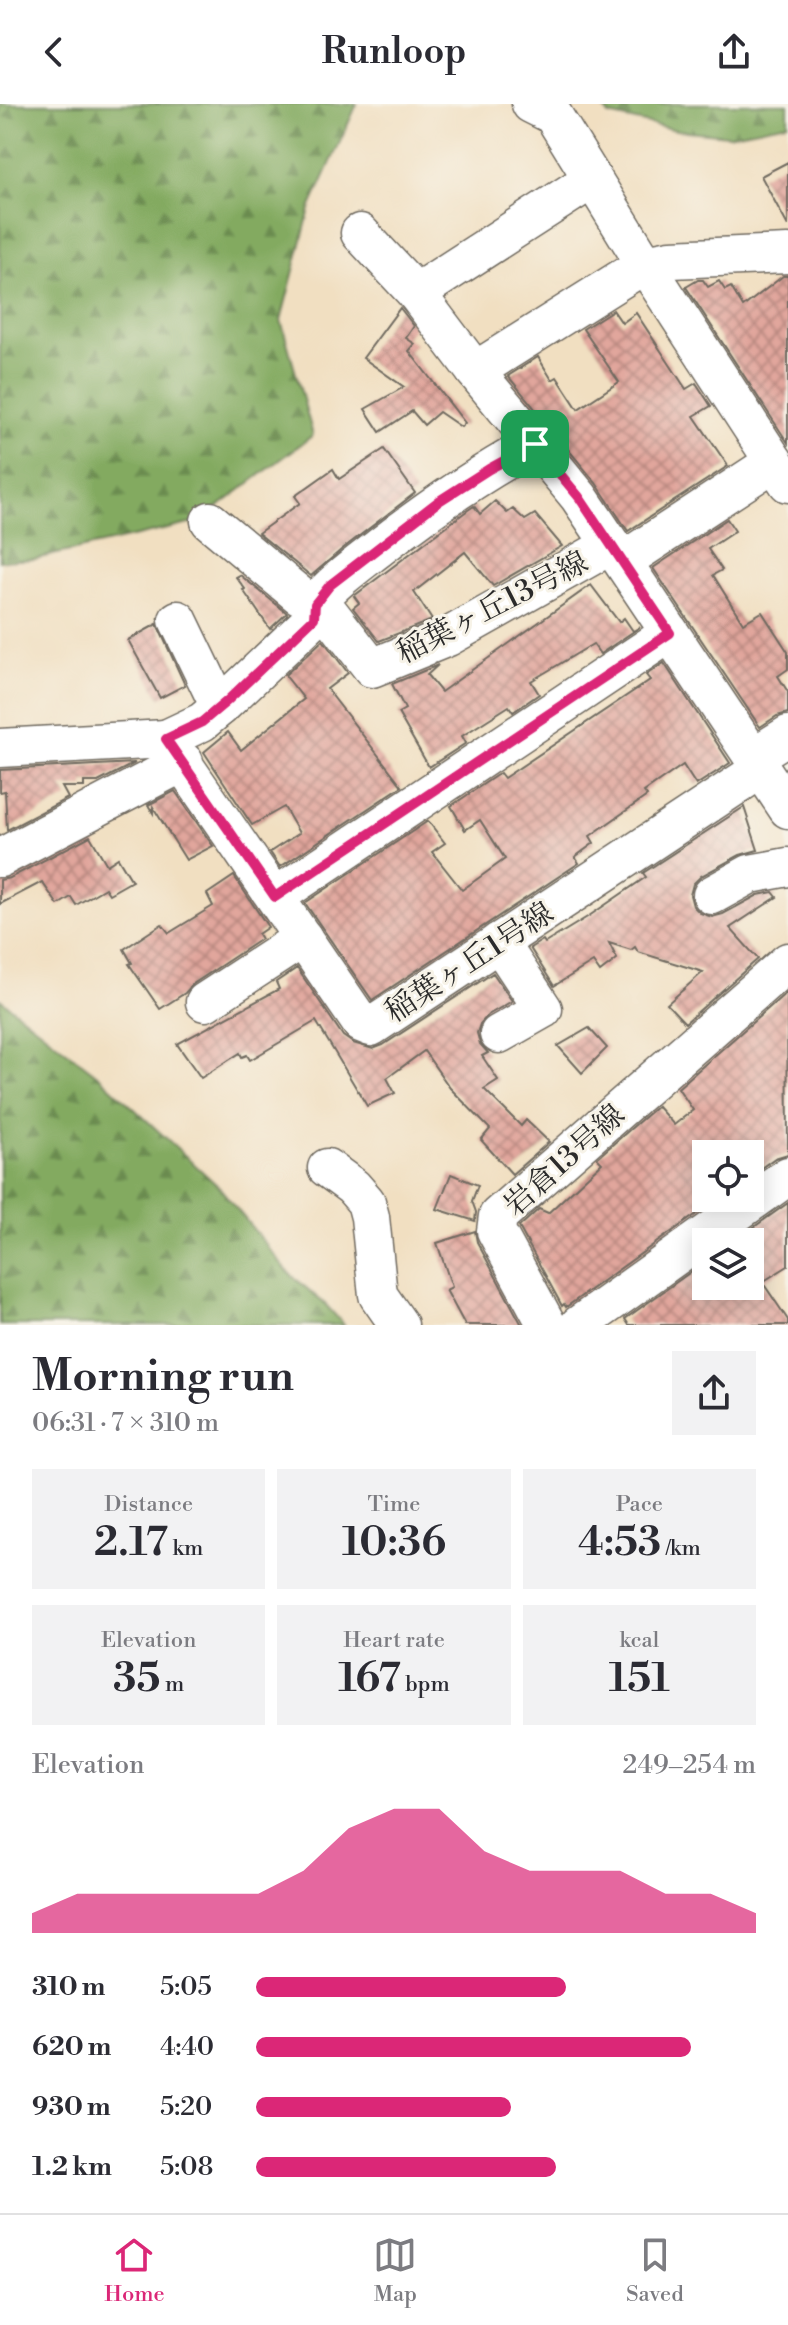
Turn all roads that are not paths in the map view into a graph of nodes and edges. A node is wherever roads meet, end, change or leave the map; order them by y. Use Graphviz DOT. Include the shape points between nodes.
graph roads {
  1 [pos="531,104"];
  2 [pos="591,180"];
  3 [pos="360,233"];
  4 [pos="788,254"];
  5 [pos="645,264"];
  6 [pos="416,293"];
  7 [pos="475,371"];
  8 [pos="535,444"];
  9 [pos="781,472"];
  10 [pos="210,521"];
  11 [pos="617,553"];
  12 [pos="315,604"];
  13 [pos="178,620"];
  14 [pos="670,633"];
  15 [pos="220,707"];
  16 [pos="788,735"];
  17 [pos="0,748"];
  18 [pos="175,750"];
  19 [pos="757,763"];
  20 [pos="788,809"];
  21 [pos="0,858"];
  22 [pos="788,867"];
  23 [pos="712,895"];
  24 [pos="275,897"];
  25 [pos="303,938"];
  26 [pos="499,942"];
  27 [pos="788,962"];
  28 [pos="204,1001"];
  29 [pos="499,1034"];
  30 [pos="327,1168"];
  31 [pos="788,1176"];
  32 [pos="399,1325"];
  33 [pos="547,1325"];
  34 [pos="579,1325"];
  1 -- 2 [label="street" via="553,115"];
  2 -- 5 [label="street"];
  2 -- 6 [label="street"];
  3 -- 6 [label="street"];
  4 -- 5 [label="street"];
  5 -- 7 [label="street"];
  5 -- 9 [label="street"];
  6 -- 7 [label="street"];
  7 -- 8 [label="street"];
  8 -- 11 [label="street"];
  8 -- 12 [label="street" via="439,501 330,585"];
  9 -- 11 [label="street, 稲葉ヶ丘13号線"];
  10 -- 12 [label="street"];
  11 -- 12 [label="street, 稲葉ヶ丘13号線" via="448,637 372,668 327,610"];
  11 -- 14 [label="street"];
  12 -- 15 [label="street" via="314,618"];
  13 -- 15 [label="street"];
  14 -- 19 [label="street"];
  14 -- 24 [label="street"];
  15 -- 18 [label="street"];
  16 -- 19 [label="street, 稲葉ヶ丘1号線"];
  17 -- 18 [label="street"];
  18 -- 21 [label="street"];
  18 -- 24 [label="street, 稲葉ヶ丘1号線"];
  19 -- 20 [label="street"];
  19 -- 26 [label="street, 稲葉ヶ丘1号線"];
  22 -- 23 [label="street" via="750,874"];
  24 -- 25 [label="street, 稲葉ヶ丘1号線"];
  25 -- 26 [label="street, 稲葉ヶ丘1号線" via="361,1023 371,1027"];
  25 -- 28 [label="street"];
  26 -- 29 [label="street" via="556,1001"];
  27 -- 33 [label="street, 岩倉13号線" via="498,1216 496,1231"];
  30 -- 32 [label="street" via="366,1202 378,1295"];
  31 -- 34 [label="street"];
}
